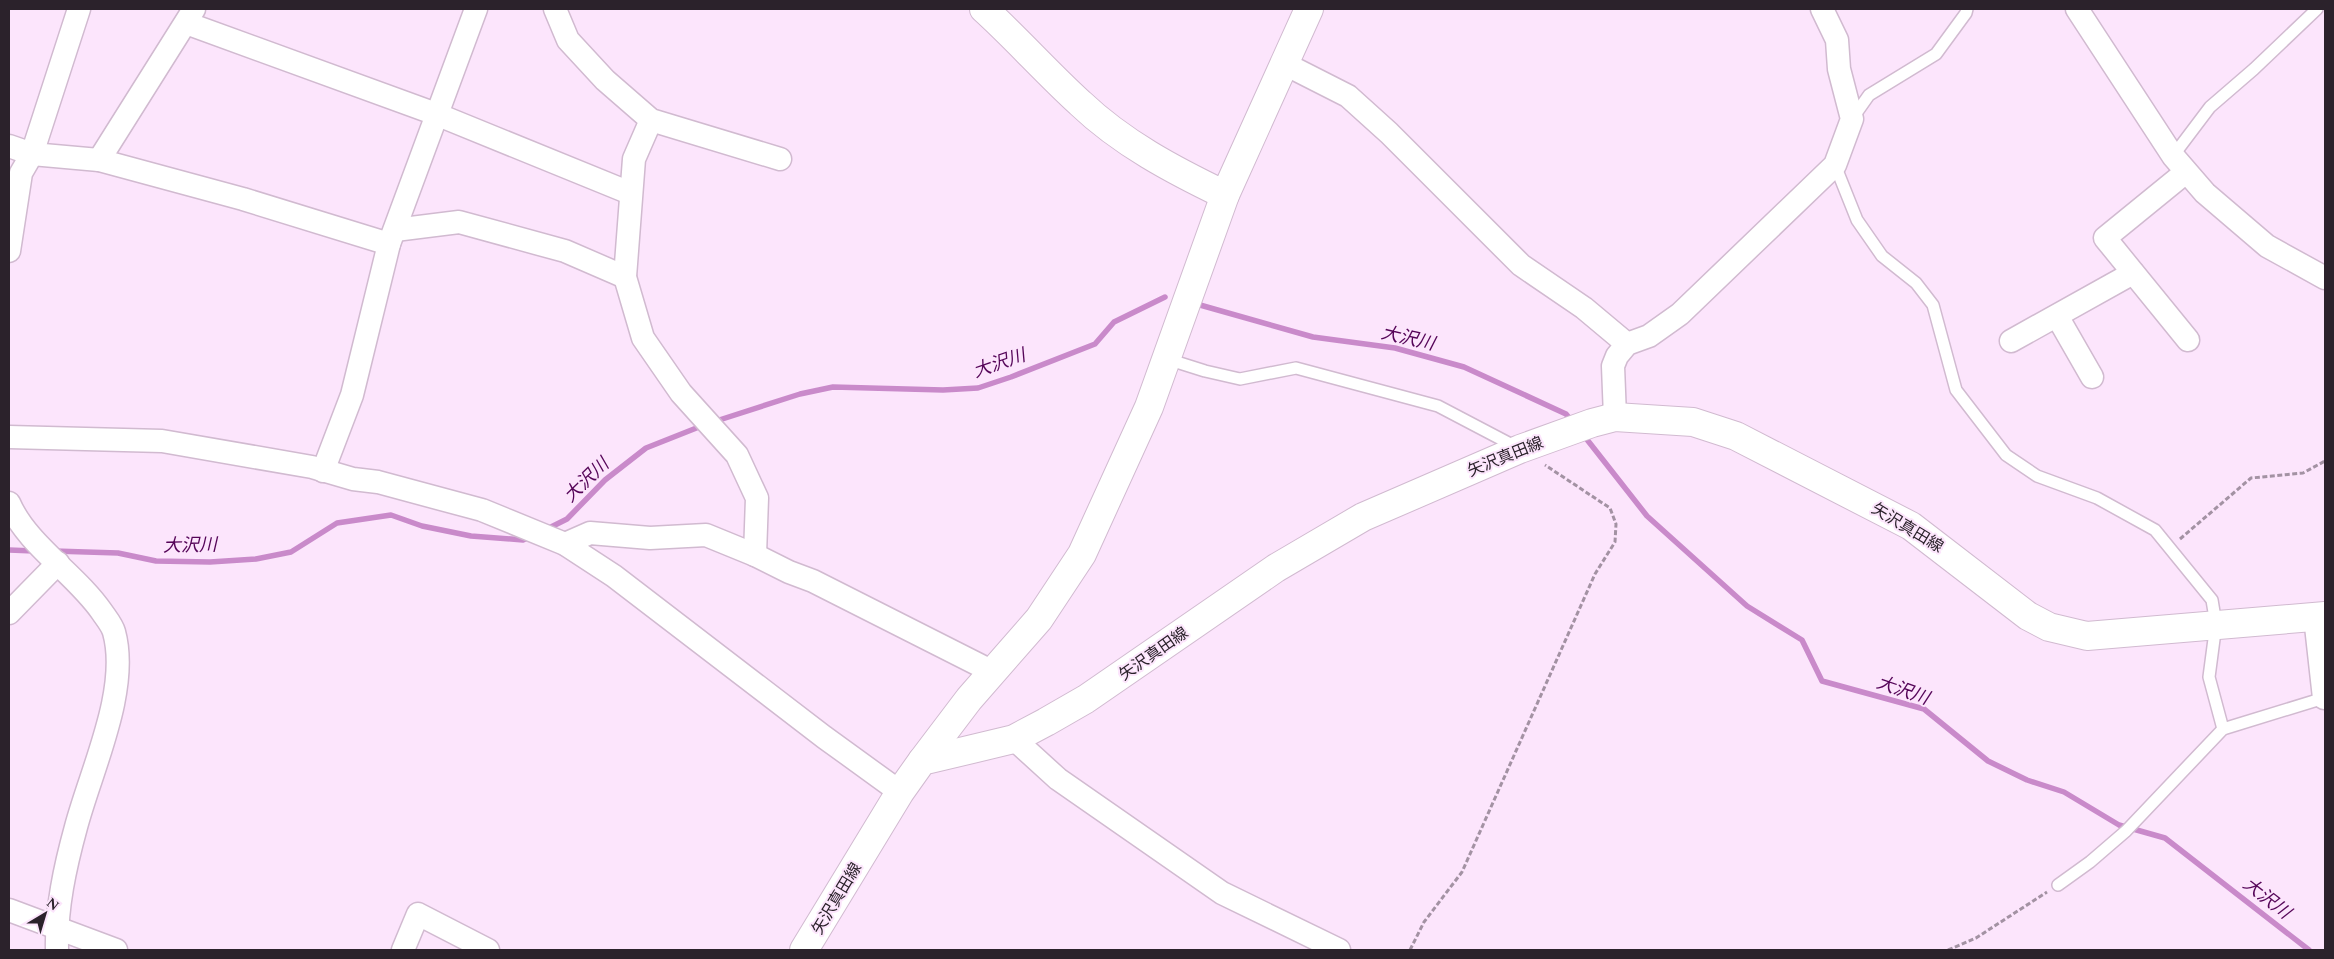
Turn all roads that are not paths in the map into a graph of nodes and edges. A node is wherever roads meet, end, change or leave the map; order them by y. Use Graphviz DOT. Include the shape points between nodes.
graph roads {
  1 [pos="79,9"];
  2 [pos="476,9"];
  3 [pos="554,9"];
  4 [pos="984,9"];
  5 [pos="1822,9"];
  6 [pos="1967,9"];
  7 [pos="2077,9"];
  8 [pos="2317,9"];
  9 [pos="1303,11"];
  10 [pos="190,16"];
  11 [pos="1283,62"];
  12 [pos="436,114"];
  13 [pos="1852,119"];
  14 [pos="651,120"];
  15 [pos="9,146"];
  16 [pos="32,154"];
  17 [pos="99,160"];
  18 [pos="780,160"];
  19 [pos="2180,164"];
  20 [pos="1835,165"];
  21 [pos="630,193"];
  22 [pos="1225,195"];
  23 [pos="392,237"];
  24 [pos="9,251"];
  25 [pos="2133,273"];
  26 [pos="625,277"];
  27 [pos="2325,278"];
  28 [pos="2056,316"];
  29 [pos="2188,340"];
  30 [pos="2011,341"];
  31 [pos="1627,344"];
  32 [pos="1166,358"];
  33 [pos="2092,377"];
  34 [pos="1615,417"];
  35 [pos="9,437"];
  36 [pos="1520,449"];
  37 [pos="323,471"];
  38 [pos="9,503"];
  39 [pos="566,544"];
  40 [pos="755,555"];
  41 [pos="58,562"];
  42 [pos="9,613"];
  43 [pos="2320,617"];
  44 [pos="2216,624"];
  45 [pos="993,672"];
  46 [pos="2324,698"];
  47 [pos="2223,729"];
  48 [pos="1014,739"];
  49 [pos="922,761"];
  50 [pos="900,792"];
  51 [pos="2058,885"];
  52 [pos="9,910"];
  53 [pos="57,926"];
  54 [pos="57,950"];
  55 [pos="116,950"];
  56 [pos="403,950"];
  57 [pos="488,950"];
  58 [pos="804,950"];
  59 [pos="1339,950"];
  1 -- 16 [label="street"];
  2 -- 12 [label="street"];
  3 -- 14 [label="street" via="568,40 605,80"];
  4 -- 22 [label="main road" via="1080,104 1131,144 1176,172"];
  5 -- 13 [label="street" via="1837,40"];
  6 -- 13 [label="lane" via="1936,54 1869,95"];
  7 -- 19 [label="street"];
  8 -- 19 [label="lane" via="2210,107"];
  9 -- 11 [label="main road"];
  10 -- 12 [label="street"];
  10 -- 17 [label="street"];
  11 -- 22 [label="main road"];
  11 -- 31 [label="street" via="1348,96 1521,265 1584,308"];
  12 -- 21 [label="street"];
  12 -- 23 [label="street"];
  13 -- 20 [label="street"];
  14 -- 18 [label="street"];
  14 -- 21 [label="street" via="634,159"];
  15 -- 16 [label="street"];
  16 -- 17 [label="street"];
  16 -- 24 [label="street" via="21,173"];
  17 -- 23 [label="street"];
  19 -- 25 [label="street" via="2105,238"];
  19 -- 27 [label="street" via="2205,193 2266,246"];
  20 -- 31 [label="street" via="1680,314 1649,336"];
  20 -- 44 [label="lane" via="1862,227 1882,256 1916,283 1933,306 1956,390 2006,455 2037,476 2097,498 2155,530 2212,600"];
  21 -- 26 [label="street"];
  22 -- 32 [label="main road"];
  23 -- 26 [label="street" via="459,222 565,251"];
  23 -- 37 [label="street" via="352,395"];
  25 -- 28 [label="street"];
  25 -- 29 [label="street"];
  26 -- 40 [label="street" via="643,338 681,393 736,455 757,498"];
  28 -- 30 [label="street"];
  28 -- 33 [label="street"];
  31 -- 34 [label="street" via="1613,366"];
  32 -- 36 [label="lane" via="1240,379 1296,368 1438,406"];
  32 -- 45 [label="main road" via="1129,453 1082,554 1039,619"];
  34 -- 36 [label="main road, 矢沢真田線"];
  34 -- 44 [label="main road, 矢沢真田線" via="1693,422 1736,436 1911,526 2028,616 2049,627 2088,636"];
  35 -- 37 [label="street" via="162,442"];
  36 -- 48 [label="main road, 矢沢真田線" via="1363,518 1276,568 1086,699"];
  37 -- 39 [label="street" via="482,510"];
  38 -- 41 [label="street" via="38,544"];
  39 -- 40 [label="street" via="590,533 650,538 706,535"];
  39 -- 50 [label="street" via="650,602"];
  40 -- 45 [label="street"];
  41 -- 42 [label="street"];
  41 -- 53 [label="street" via="90,595 114,630 119,676 64,876"];
  43 -- 44 [label="main road, 矢沢真田線"];
  43 -- 46 [label="street"];
  44 -- 47 [label="lane" via="2209,677"];
  45 -- 49 [label="main road"];
  46 -- 47 [label="lane"];
  47 -- 51 [label="lane" via="2129,828"];
  48 -- 49 [label="main road, 矢沢真田線"];
  48 -- 59 [label="street" via="1058,779 1222,893"];
  49 -- 50 [label="main road, 矢沢真田線"];
  50 -- 58 [label="main road, 矢沢真田線"];
  52 -- 53 [label="street"];
  53 -- 54 [label="street"];
  53 -- 55 [label="street"];
  56 -- 57 [label="street" via="418,914"];
}
